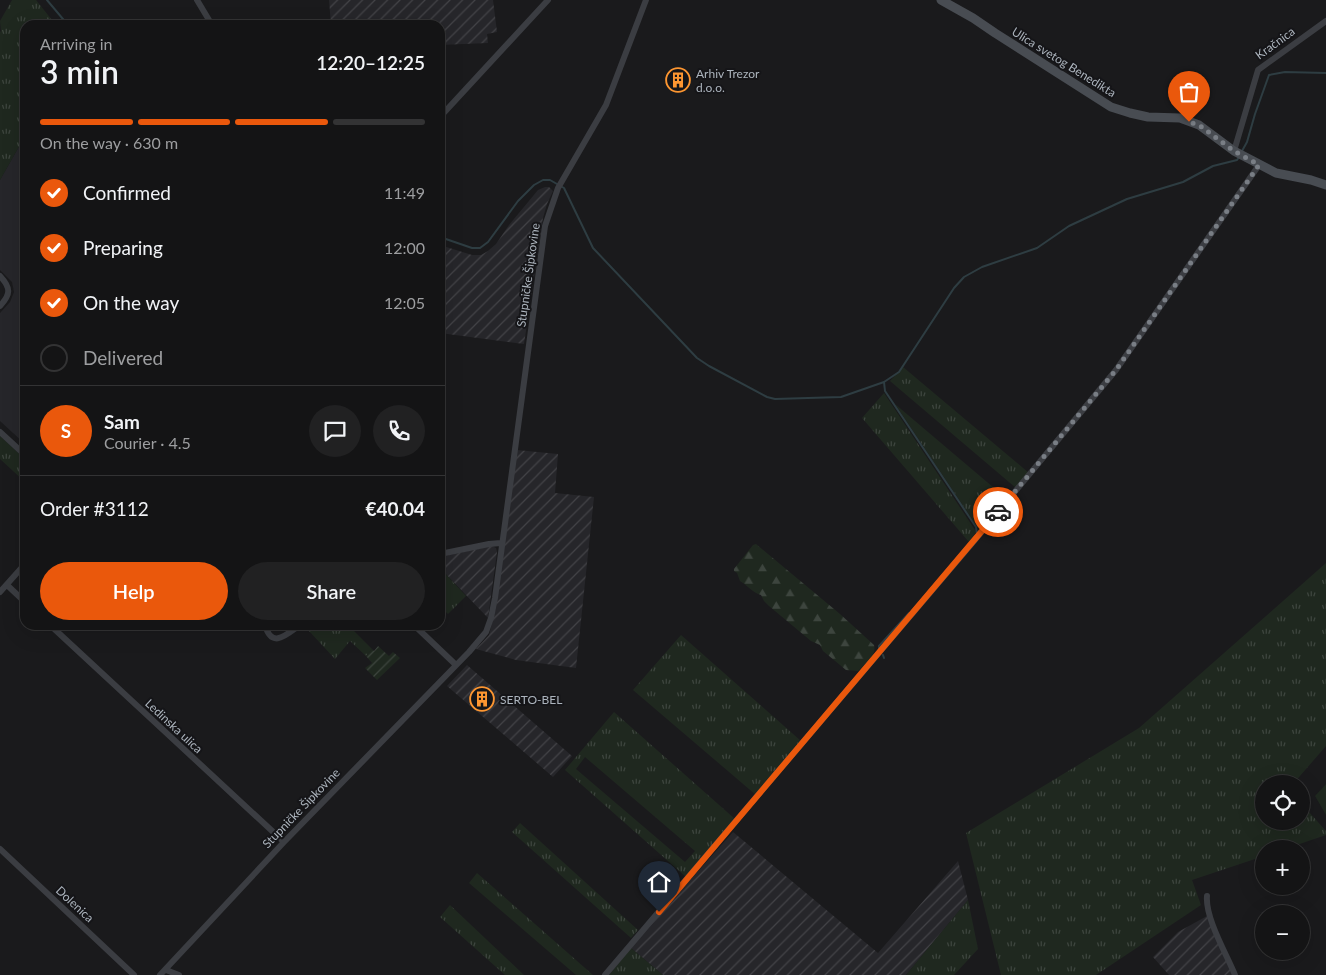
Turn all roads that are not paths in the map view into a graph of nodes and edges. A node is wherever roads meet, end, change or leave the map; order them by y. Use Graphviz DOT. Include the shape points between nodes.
graph roads {
  1 [pos="197,0"];
  2 [pos="548,0"];
  3 [pos="646,0"];
  4 [pos="941,0"];
  5 [pos="209,20"];
  6 [pos="1326,21"];
  7 [pos="445,112"];
  8 [pos="1234,151"];
  9 [pos="1259,165"];
  10 [pos="1326,185"];
  11 [pos="0,276"];
  12 [pos="0,306"];
  13 [pos="0,432"];
  14 [pos="20,450"];
  15 [pos="501,543"];
  16 [pos="445,553"];
  17 [pos="20,570"];
  18 [pos="7,585"];
  19 [pos="0,592"];
  20 [pos="20,597"];
  21 [pos="55,630"];
  22 [pos="267,630"];
  23 [pos="293,630"];
  24 [pos="419,630"];
  25 [pos="456,665"];
  26 [pos="284,842"];
  27 [pos="0,849"];
  28 [pos="1207,896"];
  29 [pos="166,970"];
  30 [pos="134,975"];
  31 [pos="160,975"];
  32 [pos="179,975"];
  33 [pos="605,975"];
  34 [pos="1235,975"];
  1 -- 5 [label="street"];
  2 -- 7 [label="street"];
  3 -- 15 [label="street, Stupničke Šipkovine" via="606,105 560,185 545,226"];
  4 -- 8 [label="main road, Ulica svetog Benedikta" via="1111,107 1148,117 1180,118 1199,125"];
  6 -- 8 [label="street, Kračnica" via="1258,70"];
  8 -- 9 [label="main road, Ulica svetog Benedikta"];
  9 -- 10 [label="main road" via="1276,173"];
  9 -- 33 [label="street" via="1116,370"];
  11 -- 12 [label="street" via="8,291"];
  13 -- 14 [label="street"];
  15 -- 16 [label="street"];
  15 -- 25 [label="street, Stupničke Šipkovine" via="488,627"];
  17 -- 18 [label="street"];
  18 -- 19 [label="street"];
  18 -- 20 [label="street"];
  21 -- 26 [label="street, Ledinska ulica"];
  22 -- 23 [label="street" via="277,638"];
  24 -- 25 [label="street"];
  25 -- 26 [label="street, Stupničke Šipkovine"];
  26 -- 29 [label="street, Stupničke Šipkovine"];
  27 -- 30 [label="street, Dolenica"];
  28 -- 34 [label="street" via="1212,923"];
  29 -- 31 [label="street, Stupničke Šipkovine"];
  29 -- 32 [label="street"];
}
